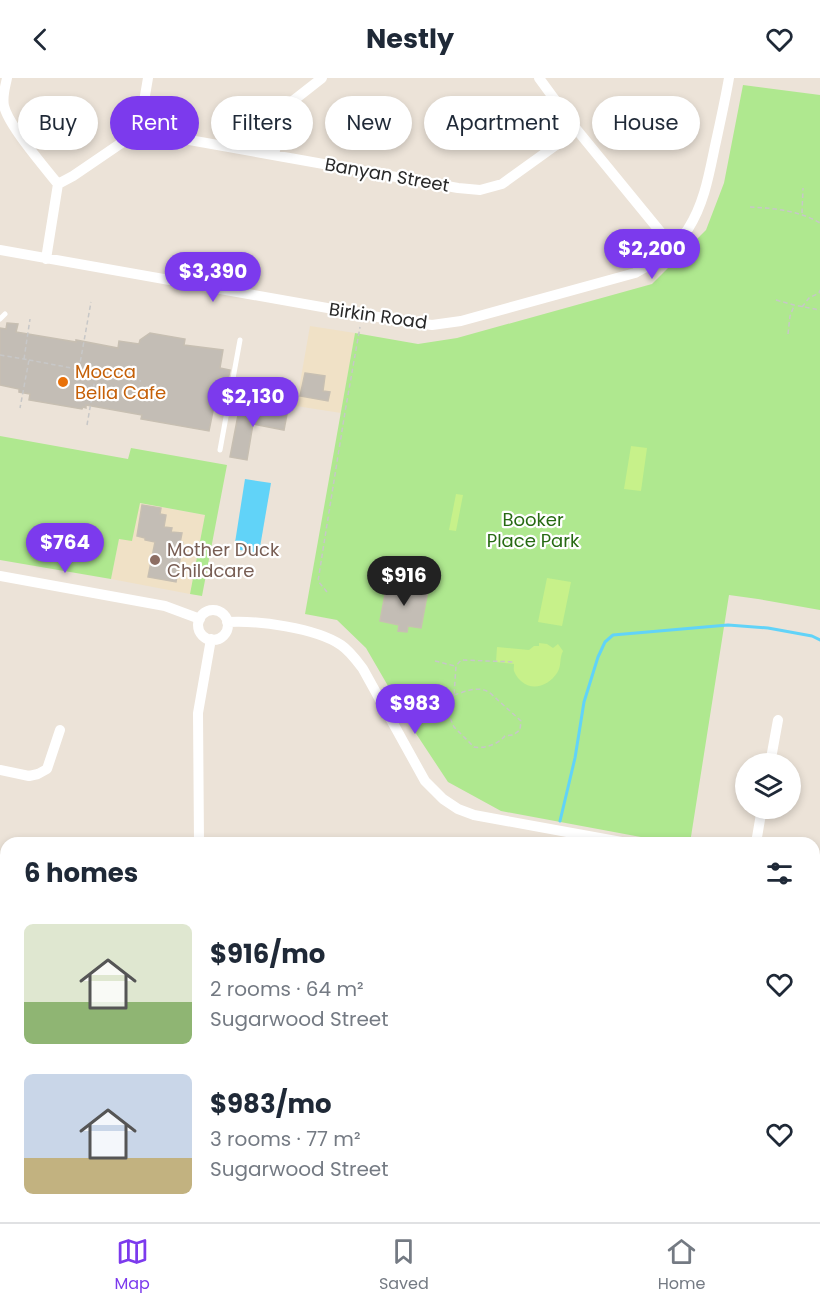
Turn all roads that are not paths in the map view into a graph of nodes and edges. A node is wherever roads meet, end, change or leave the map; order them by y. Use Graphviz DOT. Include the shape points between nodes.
graph roads {
  1 [pos="7,78"];
  2 [pos="148,78"];
  3 [pos="322,78"];
  4 [pos="729,78"];
  5 [pos="541,79"];
  6 [pos="145,96"];
  7 [pos="553,96"];
  8 [pos="580,134"];
  9 [pos="199,141"];
  10 [pos="111,150"];
  11 [pos="549,150"];
  12 [pos="274,154"];
  13 [pos="58,184"];
  14 [pos="672,246"];
  15 [pos="0,250"];
  16 [pos="46,259"];
  17 [pos="5,314"];
  18 [pos="0,319"];
  19 [pos="240,340"];
  20 [pos="220,450"];
  21 [pos="0,576"];
  22 [pos="200,619"];
  23 [pos="227,622"];
  24 [pos="211,639"];
  25 [pos="778,720"];
  26 [pos="60,730"];
  27 [pos="772,753"];
  28 [pos="0,770"];
  29 [pos="760,819"];
  30 [pos="200,837"];
  31 [pos="593,837"];
  32 [pos="757,837"];
  1 -- 13 [label="street" via="5,110"];
  2 -- 6 [label="street"];
  3 -- 12 [label="street" via="294,100 285,114"];
  4 -- 14 [label="street, Birkin Road" via="706,189 687,231"];
  5 -- 7 [label="street"];
  8 -- 14 [label="street"];
  9 -- 12 [label="street, Banyan Street"];
  10 -- 13 [label="street"];
  11 -- 12 [label="street, Banyan Street" via="502,184 480,190"];
  13 -- 16 [label="street"];
  14 -- 16 [label="street, Birkin Road" via="654,263 635,273 461,321 432,325"];
  15 -- 16 [label="street, Birkin Road"];
  17 -- 18 [label="lane"];
  19 -- 20 [label="lane"];
  21 -- 22 [label="street" via="165,606"];
  22 -- 23 [label="street" via="213,610 224,615"];
  22 -- 24 [label="street" via="201,633"];
  23 -- 24 [label="street" via="222,636"];
  23 -- 31 [label="street" via="306,631 341,645 363,669 425,781 458,809 474,816"];
  24 -- 30 [label="street" via="198,713"];
  25 -- 27 [label="street"];
  26 -- 28 [label="street" via="46,769 29,776"];
  29 -- 32 [label="street"];
}
